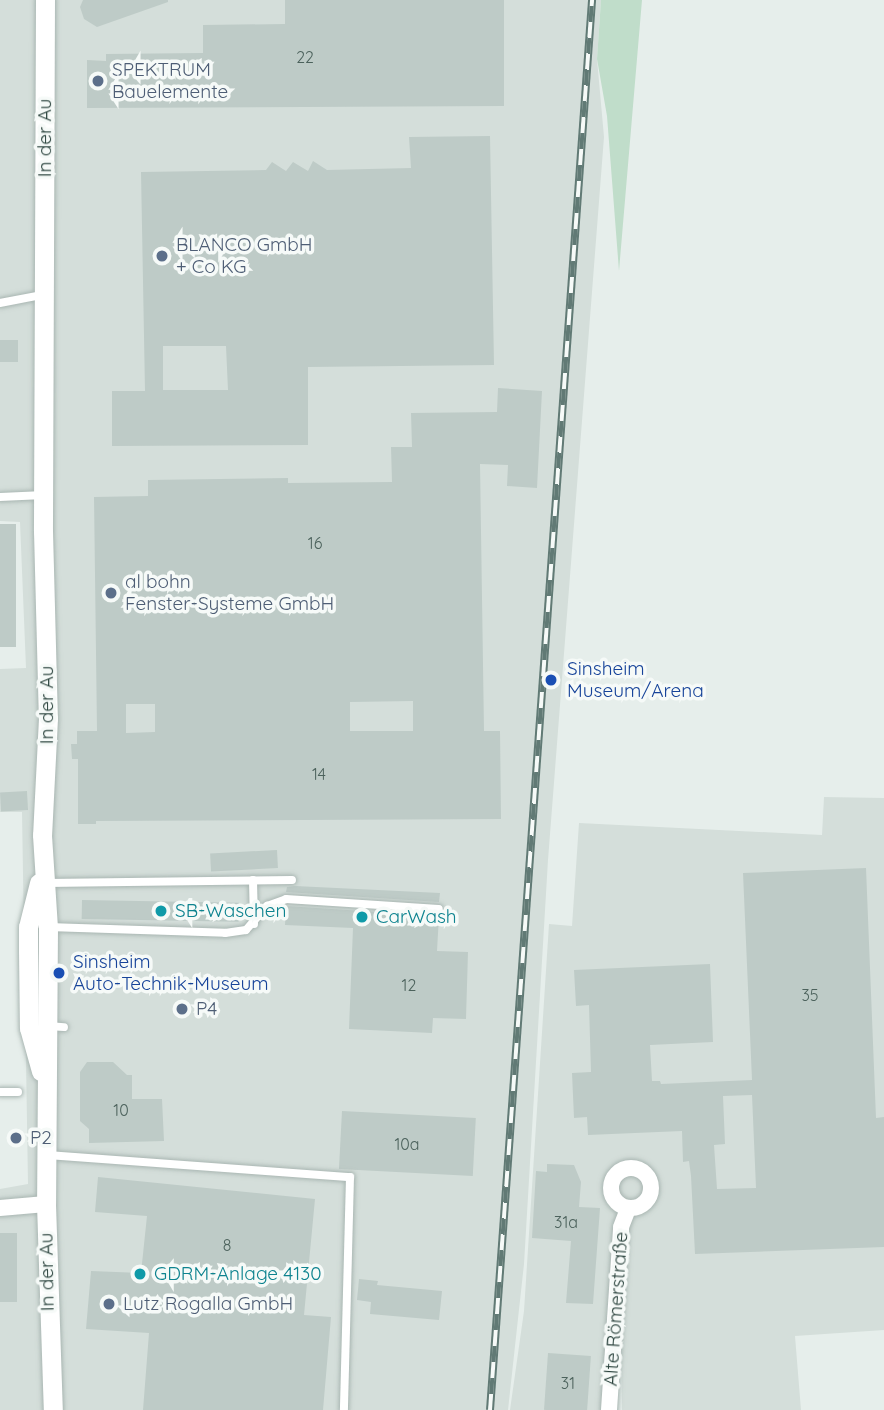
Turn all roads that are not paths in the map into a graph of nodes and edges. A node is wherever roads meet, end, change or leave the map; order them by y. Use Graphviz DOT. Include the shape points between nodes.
graph roads {
  1 [pos="45,0"];
  2 [pos="44,294"];
  3 [pos="0,303"];
  4 [pos="44,495"];
  5 [pos="0,497"];
  6 [pos="43,877"];
  7 [pos="253,880"];
  8 [pos="292,880"];
  9 [pos="439,909"];
  10 [pos="254,924"];
  11 [pos="48,927"];
  12 [pos="46,1089"];
  13 [pos="0,1092"];
  14 [pos="19,1092"];
  15 [pos="46,1155"];
  16 [pos="46,1203"];
  17 [pos="0,1208"];
  18 [pos="628,1209"];
  19 [pos="53,1410"];
  20 [pos="344,1410"];
  21 [pos="609,1410"];
  1 -- 2 [label="street, In der Au"];
  2 -- 3 [label="lane"];
  2 -- 4 [label="street, In der Au"];
  4 -- 5 [label="lane"];
  4 -- 6 [label="street, In der Au" via="48,718"];
  6 -- 7 [label="lane"];
  6 -- 11 [label="street, In der Au"];
  6 -- 12 [label="street" via="28,927 29,1028"];
  7 -- 8 [label="lane"];
  7 -- 10 [label="lane"];
  9 -- 10 [label="lane" via="286,899 267,906"];
  10 -- 11 [label="lane" via="226,933"];
  11 -- 12 [label="street, In der Au" via="56,1027"];
  12 -- 15 [label="street, In der Au"];
  13 -- 14 [label="lane"];
  15 -- 16 [label="street, In der Au"];
  15 -- 20 [label="lane" via="350,1177"];
  16 -- 17 [label="street"];
  16 -- 19 [label="street, In der Au"];
  18 -- 21 [label="street, Alte Römerstraße" via="621,1227"];
}
